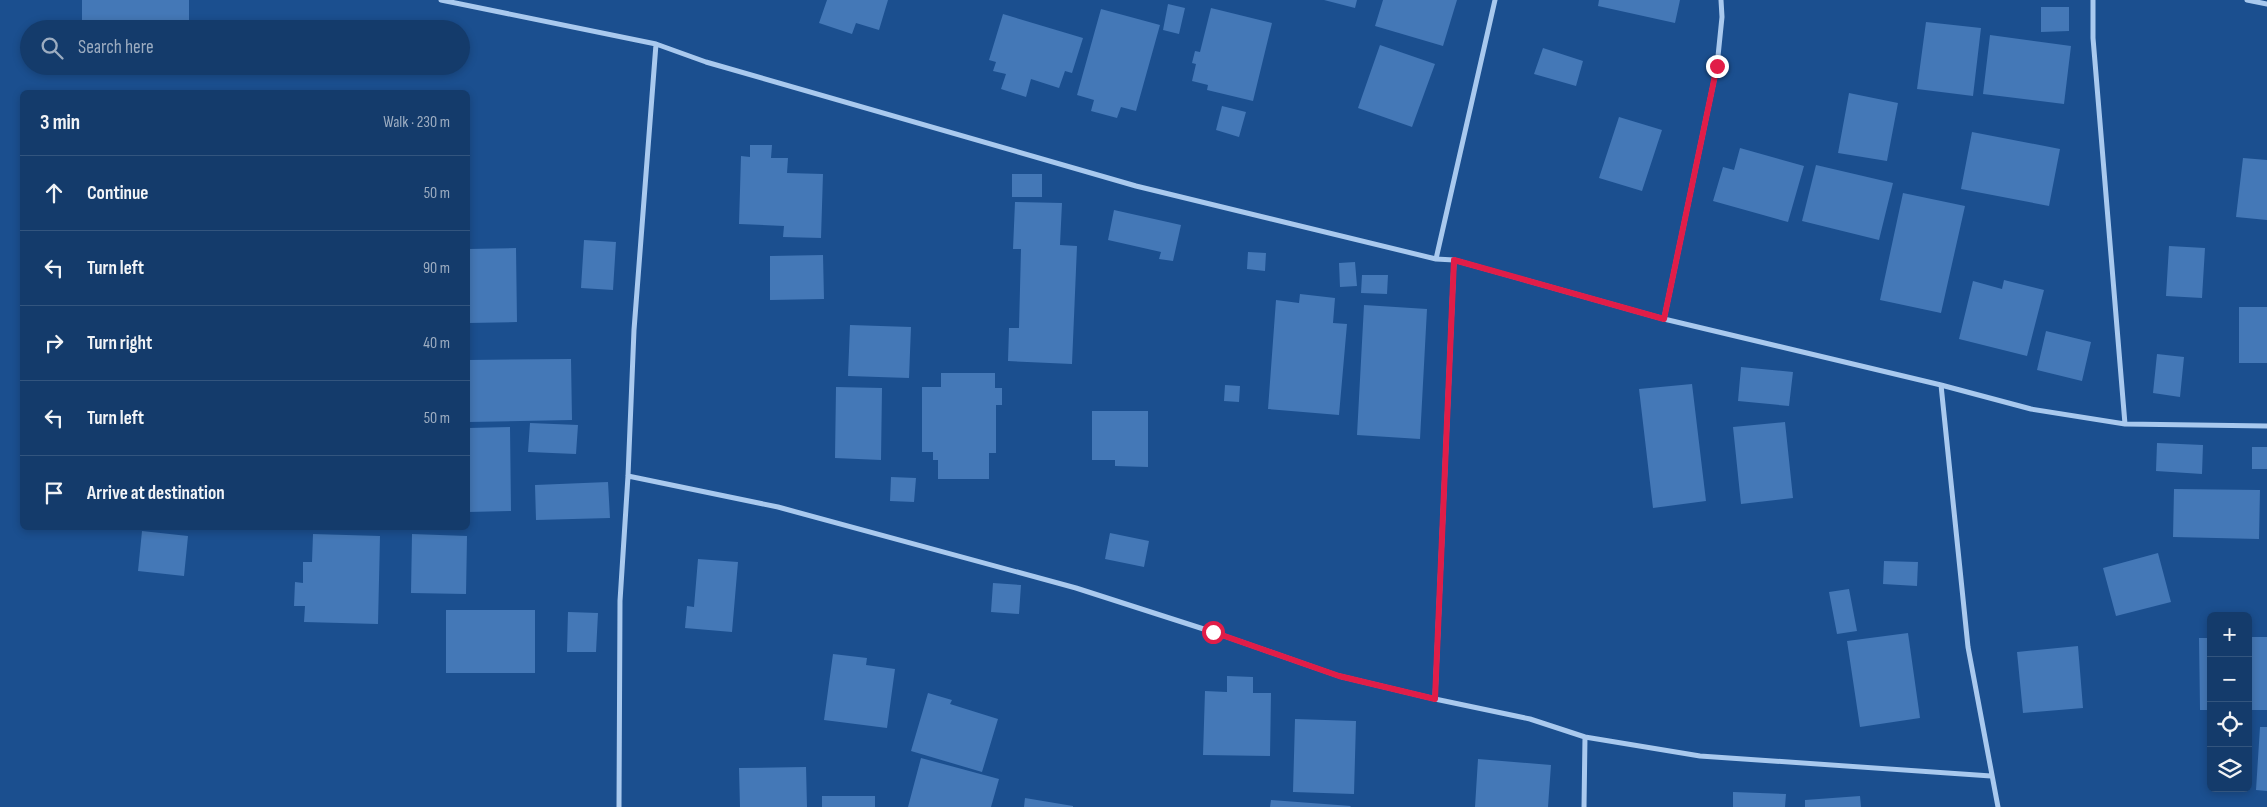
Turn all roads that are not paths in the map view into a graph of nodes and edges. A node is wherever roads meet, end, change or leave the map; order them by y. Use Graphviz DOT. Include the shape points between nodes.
graph roads {
  1 [pos="441,0"];
  2 [pos="1495,0"];
  3 [pos="1721,0"];
  4 [pos="2093,0"];
  5 [pos="2246,0"];
  6 [pos="2267,4"];
  7 [pos="656,44"];
  8 [pos="1436,259"];
  9 [pos="1454,260"];
  10 [pos="1664,319"];
  11 [pos="1941,385"];
  12 [pos="2125,424"];
  13 [pos="2267,426"];
  14 [pos="628,476"];
  15 [pos="1435,699"];
  16 [pos="1585,737"];
  17 [pos="1991,776"];
  18 [pos="618,807"];
  19 [pos="1584,807"];
  20 [pos="1998,807"];
  1 -- 7 [label="street"];
  2 -- 8 [label="street"];
  3 -- 10 [label="street" via="1717,66"];
  4 -- 12 [label="street" via="2093,48"];
  5 -- 6 [label="street"];
  7 -- 8 [label="street" via="706,62 1136,186"];
  7 -- 14 [label="street" via="634,330"];
  8 -- 9 [label="street"];
  9 -- 10 [label="street"];
  9 -- 15 [label="street"];
  10 -- 11 [label="street"];
  11 -- 12 [label="street" via="2031,409"];
  11 -- 17 [label="street" via="1968,648"];
  12 -- 13 [label="street"];
  14 -- 15 [label="street" via="778,507 1076,588 1339,676"];
  14 -- 18 [label="street" via="620,601"];
  15 -- 16 [label="street" via="1530,719"];
  16 -- 17 [label="street" via="1700,756"];
  16 -- 19 [label="street"];
  17 -- 20 [label="street"];
}
